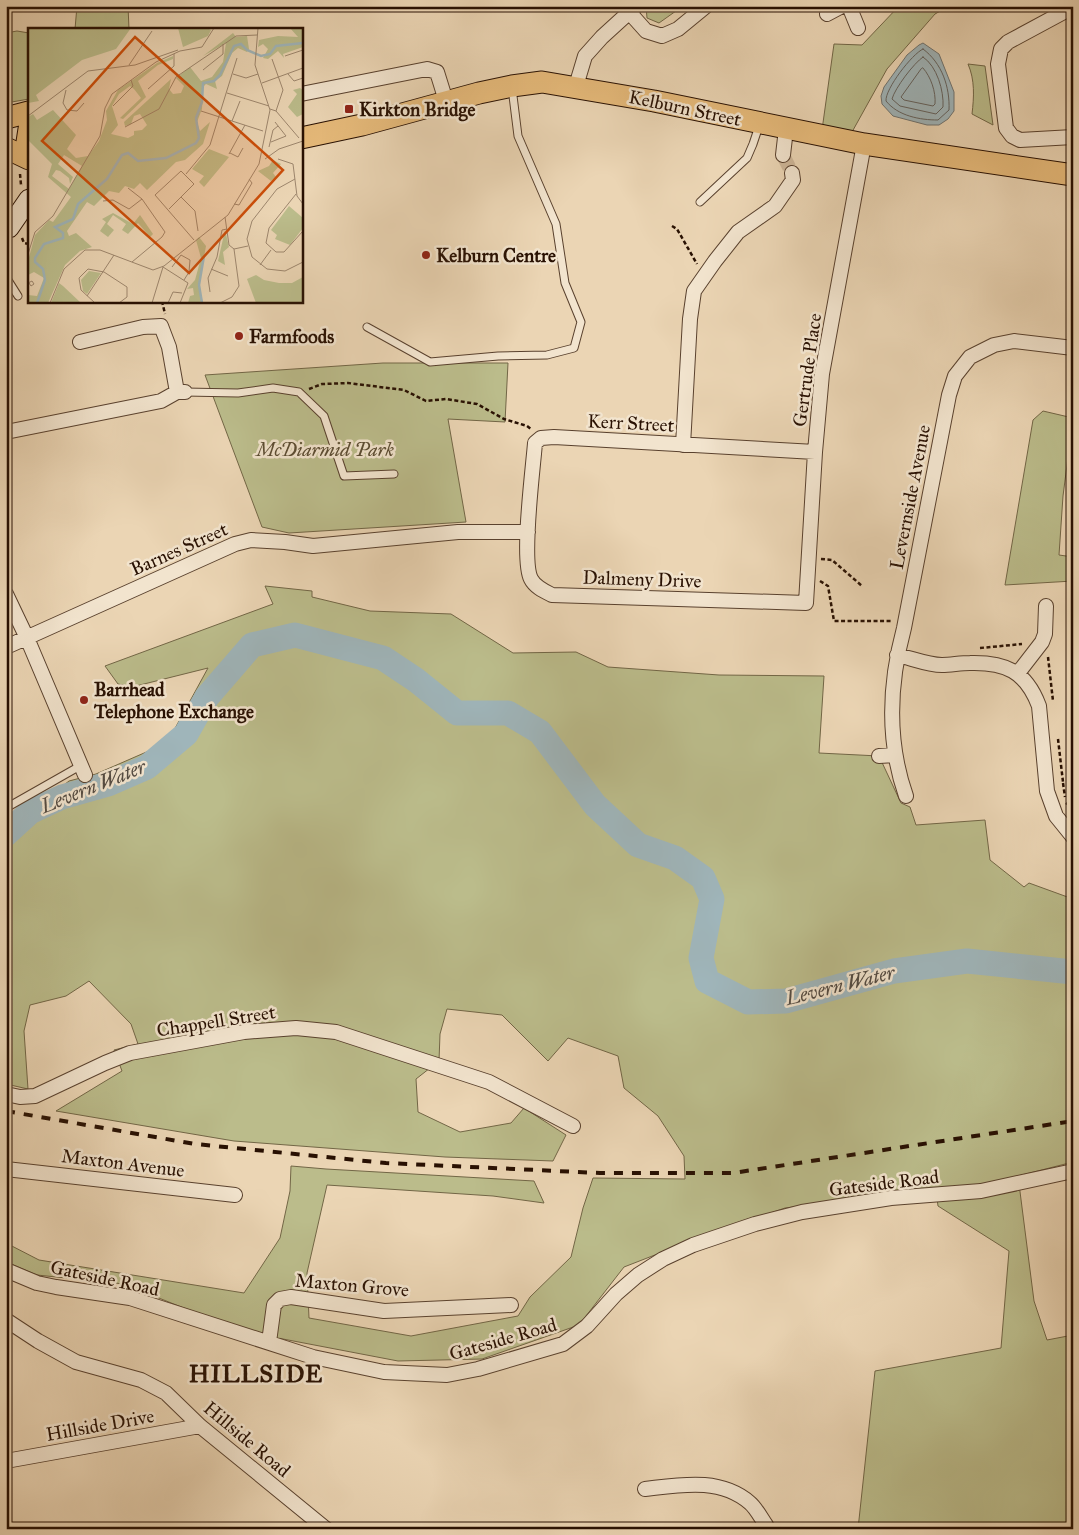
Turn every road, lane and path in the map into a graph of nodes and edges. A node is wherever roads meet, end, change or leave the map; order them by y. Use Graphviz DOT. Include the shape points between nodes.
graph roads {
  1 [pos="706,6"];
  2 [pos="842,6"];
  3 [pos="849,6"];
  4 [pos="1073,7"];
  5 [pos="632,9"];
  6 [pos="827,14"];
  7 [pos="858,28"];
  8 [pos="512,86"];
  9 [pos="576,86"];
  10 [pos="302,94"];
  11 [pos="446,101"];
  12 [pos="28,112"];
  13 [pos="6,118"];
  14 [pos="760,123"];
  15 [pos="786,129"];
  16 [pos="1073,137"];
  17 [pos="302,138"];
  18 [pos="864,144"];
  19 [pos="6,148"];
  20 [pos="783,155"];
  21 [pos="28,159"];
  22 [pos="792,173"];
  23 [pos="1073,175"];
  24 [pos="28,200"];
  25 [pos="700,202"];
  26 [pos="28,215"];
  27 [pos="672,226"];
  28 [pos="7,228"];
  29 [pos="704,275"];
  30 [pos="6,277"];
  31 [pos="18,296"];
  32 [pos="367,326"];
  33 [pos="80,342"];
  34 [pos="1073,348"];
  35 [pos="181,392"];
  36 [pos="299,392"];
  37 [pos="6,432"];
  38 [pos="541,438"];
  39 [pos="683,445"];
  40 [pos="815,452"];
  41 [pos="394,474"];
  42 [pos="528,532"];
  43 [pos="810,558"];
  44 [pos="809,574"];
  45 [pos="862,586"];
  46 [pos="6,594"];
  47 [pos="806,603"];
  48 [pos="1046,606"];
  49 [pos="905,621"];
  50 [pos="27,638"];
  51 [pos="6,647"];
  52 [pos="897,655"];
  53 [pos="1018,673"];
  54 [pos="1057,733"];
  55 [pos="895,755"];
  56 [pos="879,756"];
  57 [pos="83,770"];
  58 [pos="1063,782"];
  59 [pos="906,796"];
  60 [pos="6,808"];
  61 [pos="1073,837"];
  62 [pos="6,1094"];
  63 [pos="573,1126"];
  64 [pos="6,1169"];
  65 [pos="1073,1171"];
  66 [pos="235,1195"];
  67 [pos="6,1270"];
  68 [pos="511,1305"];
  69 [pos="6,1320"];
  70 [pos="269,1342"];
  71 [pos="200,1426"];
  72 [pos="6,1461"];
  73 [pos="645,1489"];
  74 [pos="326,1529"];
  75 [pos="767,1529"];
  1 -- 5 [label="street" via="678,29 662,36 646,31"];
  2 -- 6 [label="street"];
  3 -- 7 [label="street"];
  4 -- 16 [label="street" via="1008,42 1001,49 998,64 1006,128 1012,136 1020,140"];
  5 -- 9 [label="street" via="585,56"];
  8 -- 9 [label="main road, Kelburn Street" via="542,82"];
  8 -- 11 [label="main road, Kelburn Street"];
  8 -- 32 [label="lane" via="518,136 556,224 565,283 581,322 574,348 547,354 430,362"];
  9 -- 14 [label="main road, Kelburn Street"];
  10 -- 11 [label="street" via="427,68 436,72"];
  11 -- 17 [label="main road, Kelburn Street"];
  12 -- 13 [label="main road"];
  14 -- 15 [label="main road, Kelburn Street"];
  14 -- 25 [label="lane" via="747,158"];
  15 -- 18 [label="main road, Kelburn Street"];
  15 -- 20 [label="street"];
  18 -- 23 [label="main road, Kelburn Street"];
  18 -- 40 [label="street, Gertrude Place" via="822,374"];
  19 -- 21 [label="main road"];
  22 -- 29 [label="street" via="793,180 775,206 738,232"];
  24 -- 28 [label="main road"];
  26 -- 28 [label="main road"];
  27 -- 29 [label="path" via="677,229"];
  29 -- 39 [label="street" via="694,291 690,319"];
  30 -- 31 [label="lane"];
  33 -- 35 [label="street" via="143,327 161,326"];
  34 -- 49 [label="street, Levernside Avenue" via="1014,341 994,345 970,357 954,376"];
  35 -- 36 [label="lane" via="238,393 273,388"];
  35 -- 37 [label="street" via="161,401"];
  36 -- 38 [label="path" via="322,384 348,383 404,390 426,401 446,399 477,404 504,419 527,426"];
  36 -- 41 [label="lane" via="324,416 344,476"];
  38 -- 39 [label="street, Kerr Street"];
  38 -- 42 [label="street" via="535,443"];
  39 -- 40 [label="street, Kerr Street"];
  40 -- 43 [label="street, Gertrude Place"];
  42 -- 47 [label="street, Dalmeny Drive" via="530,578 537,587 552,595"];
  42 -- 50 [label="street, Barnes Street" via="458,532 313,546 251,540 235,544"];
  43 -- 44 [label="street, Gertrude Place"];
  43 -- 45 [label="path" via="832,560"];
  44 -- 47 [label="street, Gertrude Place"];
  44 -- 49 [label="path" via="828,586 834,621"];
  46 -- 50 [label="street"];
  48 -- 53 [label="street" via="1042,642"];
  49 -- 52 [label="street, Levernside Avenue"];
  50 -- 51 [label="street, Barnes Street"];
  50 -- 57 [label="street"];
  52 -- 53 [label="street" via="941,665 998,664"];
  52 -- 55 [label="street, Levernside Avenue" via="891,706"];
  53 -- 61 [label="street" via="1034,693 1039,706 1047,791 1056,816"];
  54 -- 58 [label="path"];
  55 -- 56 [label="street"];
  55 -- 59 [label="street, Levernside Avenue"];
  57 -- 60 [label="lane"];
  62 -- 63 [label="street, Chappell Street" via="35,1096 130,1054 244,1032 296,1028 336,1032 489,1082"];
  64 -- 66 [label="street, Maxton Avenue"];
  65 -- 70 [label="street, Gateside Road" via="982,1191 890,1198 802,1212 718,1236 675,1253 638,1275 587,1326 563,1344 478,1370 447,1374 384,1372 312,1357"];
  67 -- 70 [label="street, Gateside Road" via="37,1283 130,1298"];
  68 -- 70 [label="street, Maxton Grove" via="497,1312 384,1311 291,1297 280,1299 274,1305"];
  69 -- 71 [label="street, Hillside Road" via="76,1362 154,1385"];
  71 -- 72 [label="street, Hillside Drive"];
  71 -- 74 [label="street, Hillside Road"];
  73 -- 75 [label="street" via="662,1493 699,1483 727,1489 750,1503"];
}
